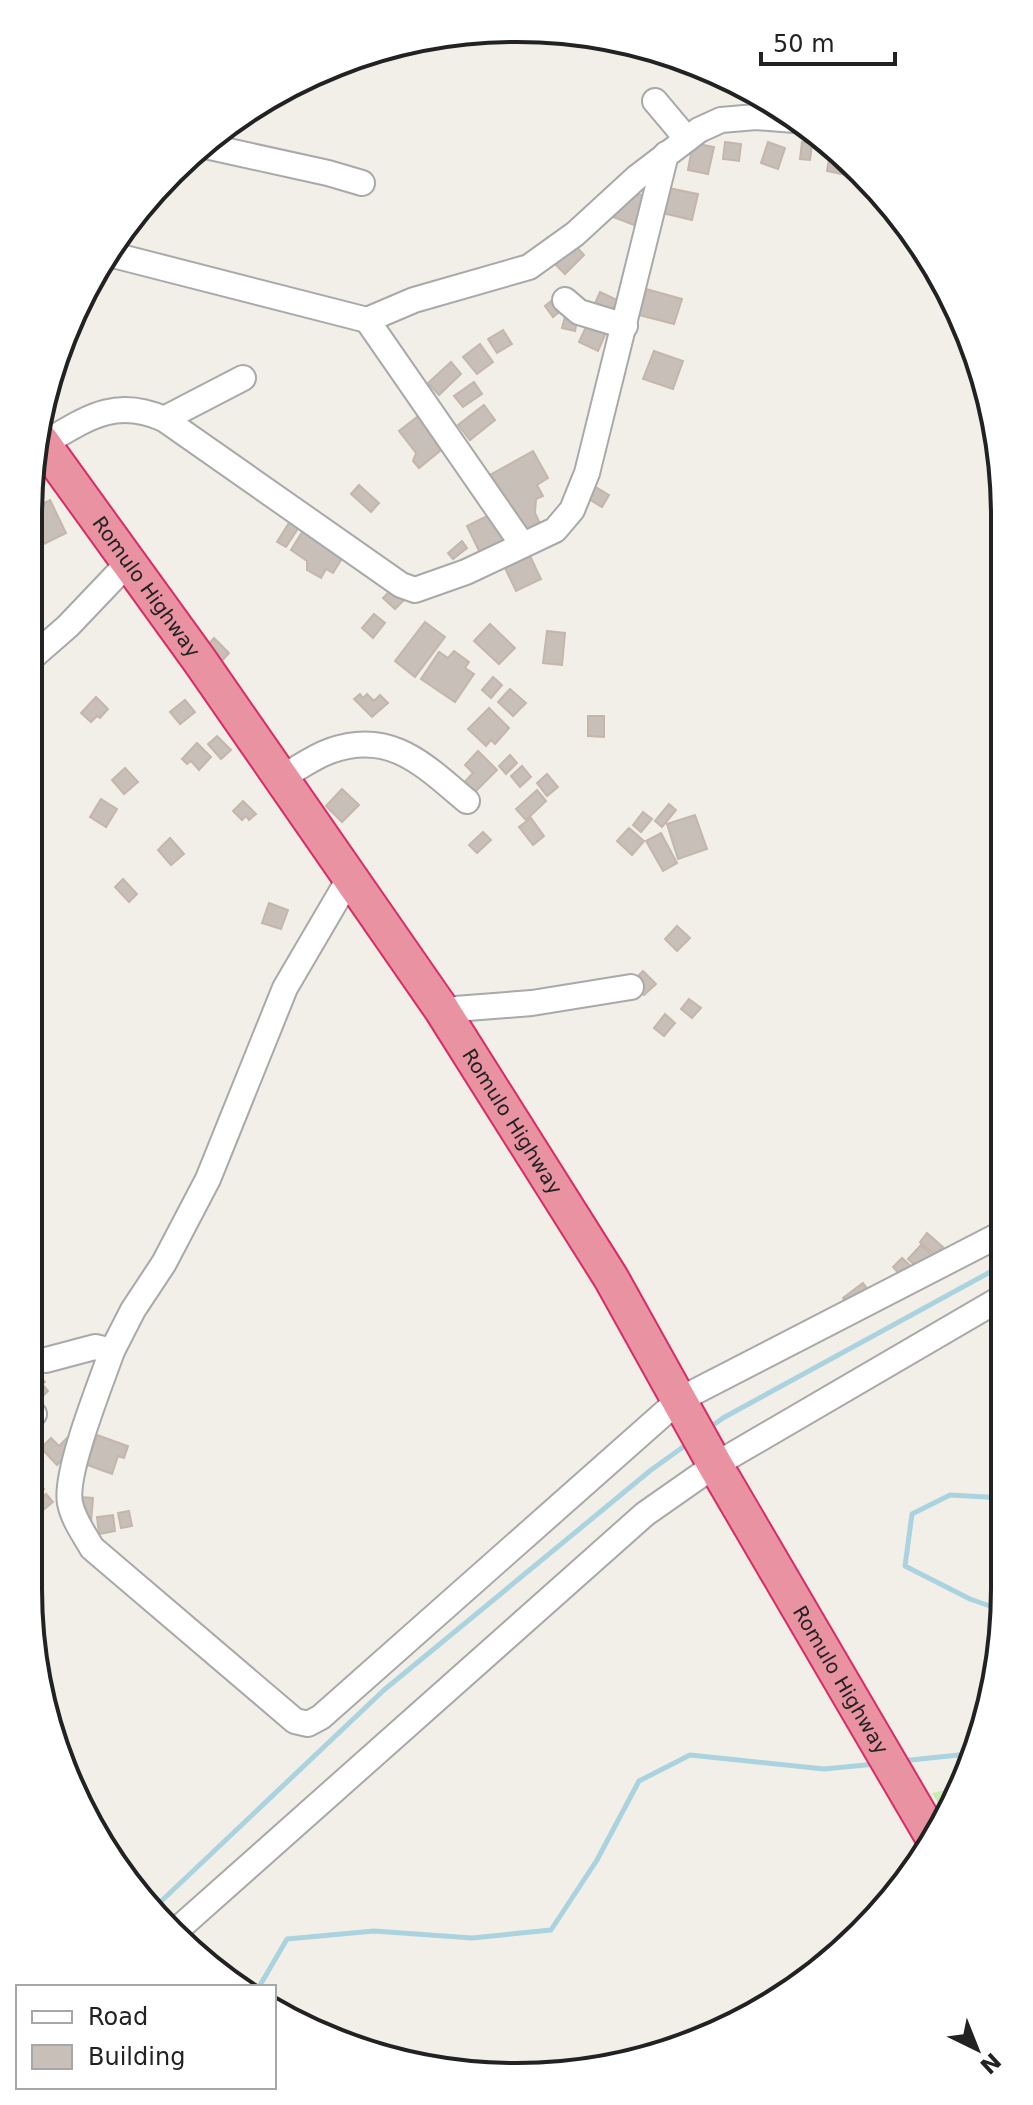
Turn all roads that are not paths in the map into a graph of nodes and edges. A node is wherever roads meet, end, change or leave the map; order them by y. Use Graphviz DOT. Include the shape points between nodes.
graph roads {
  1 [pos="655,101"];
  2 [pos="774,118"];
  3 [pos="687,139"];
  4 [pos="218,149"];
  5 [pos="666,154"];
  6 [pos="362,183"];
  7 [pos="120,257"];
  8 [pos="565,300"];
  9 [pos="367,320"];
  10 [pos="625,326"];
  11 [pos="243,378"];
  12 [pos="164,419"];
  13 [pos="48,440"];
  14 [pos="47,450"];
  15 [pos="522,544"];
  16 [pos="129,562"];
  17 [pos="42,649"];
  18 [pos="281,778"];
  19 [pos="467,801"];
  20 [pos="350,877"];
  21 [pos="631,987"];
  22 [pos="442,1010"];
  23 [pos="991,1239"];
  24 [pos="991,1304"];
  25 [pos="112,1351"];
  26 [pos="46,1360"];
  27 [pos="682,1406"];
  28 [pos="714,1461"];
  29 [pos="927,1826"];
  30 [pos="182,1925"];
  1 -- 3 [label="street"];
  2 -- 3 [label="street" via="721,120"];
  3 -- 5 [label="street"];
  4 -- 6 [label="street"];
  5 -- 9 [label="street" via="529,267 414,300"];
  5 -- 10 [label="street"];
  7 -- 9 [label="street"];
  8 -- 10 [label="street" via="579,312"];
  9 -- 15 [label="street"];
  10 -- 15 [label="street" via="587,473 572,510 555,530"];
  11 -- 12 [label="street"];
  12 -- 13 [label="street" via="125,409 98,413"];
  12 -- 15 [label="street" via="415,590"];
  14 -- 16 [label="highway, Romulo Highway"];
  16 -- 17 [label="street"];
  16 -- 18 [label="highway, Romulo Highway"];
  18 -- 19 [label="street" via="331,751 364,745 412,756"];
  18 -- 20 [label="highway, Romulo Highway"];
  20 -- 22 [label="highway, Romulo Highway"];
  20 -- 25 [label="street" via="285,988 208,1179"];
  21 -- 22 [label="street"];
  22 -- 27 [label="highway, Romulo Highway" via="611,1278"];
  23 -- 27 [label="street"];
  24 -- 28 [label="street"];
  25 -- 26 [label="street" via="95,1347"];
  25 -- 27 [label="street" via="71,1474 69,1502 79,1526 92,1548 295,1721 308,1724"];
  27 -- 28 [label="highway, Romulo Highway"];
  28 -- 29 [label="highway, Romulo Highway"];
  28 -- 30 [label="street" via="645,1514"];
}
